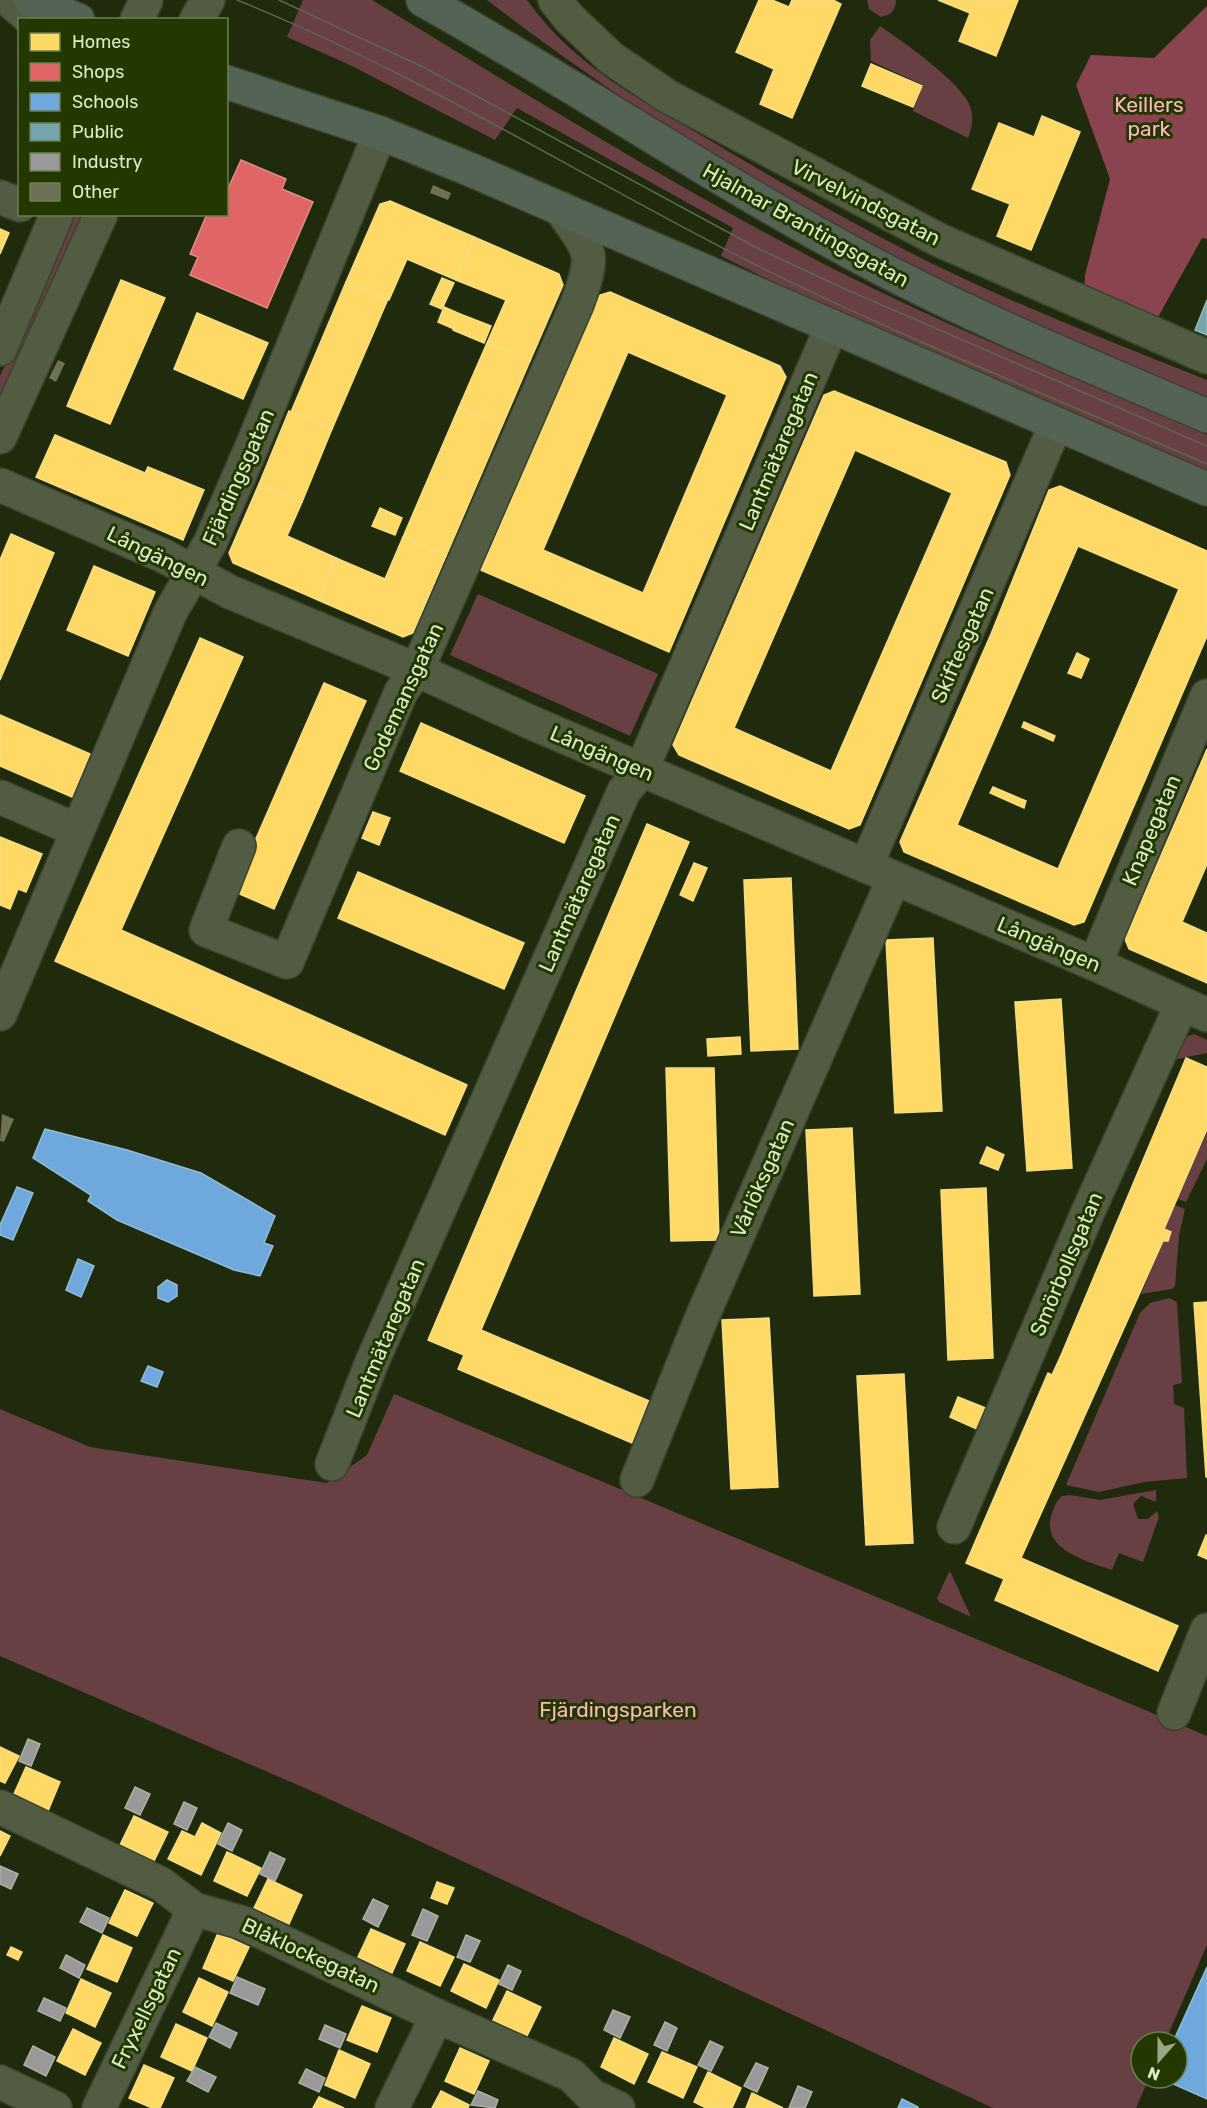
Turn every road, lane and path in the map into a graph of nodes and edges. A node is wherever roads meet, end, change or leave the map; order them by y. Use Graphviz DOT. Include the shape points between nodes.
graph roads {
  1 [pos="9,0"];
  2 [pos="30,0"];
  3 [pos="146,0"];
  4 [pos="208,0"];
  5 [pos="423,0"];
  6 [pos="555,0"];
  7 [pos="30,18"];
  8 [pos="73,18"];
  9 [pos="138,18"];
  10 [pos="197,18"];
  11 [pos="228,83"];
  12 [pos="381,133"];
  13 [pos="0,197"];
  14 [pos="18,204"];
  15 [pos="560,208"];
  16 [pos="51,216"];
  17 [pos="100,216"];
  18 [pos="832,326"];
  19 [pos="0,350"];
  20 [pos="1207,357"];
  21 [pos="1207,416"];
  22 [pos="1056,424"];
  23 [pos="0,437"];
  24 [pos="0,485"];
  25 [pos="1207,489"];
  26 [pos="195,572"];
  27 [pos="417,670"];
  28 [pos="1207,696"];
  29 [pos="641,771"];
  30 [pos="0,797"];
  31 [pos="77,831"];
  32 [pos="239,846"];
  33 [pos="880,872"];
  34 [pos="1095,964"];
  35 [pos="1194,1009"];
  36 [pos="0,1014"];
  37 [pos="332,1464"];
  38 [pos="637,1480"];
  39 [pos="954,1527"];
  40 [pos="1207,1630"];
  41 [pos="1174,1713"];
  42 [pos="0,1807"];
  43 [pos="194,1909"];
  44 [pos="437,2016"];
  45 [pos="0,2082"];
  46 [pos="599,2104"];
  47 [pos="52,2107"];
  48 [pos="99,2108"];
  49 [pos="392,2108"];
  1 -- 7 [label="street"];
  2 -- 8 [label="main road"];
  3 -- 9 [label="street"];
  4 -- 10 [label="street"];
  5 -- 21 [label="main road, Hjalmar Brantingsgatan" via="707,171 870,263 1020,336"];
  6 -- 20 [label="street, Virvelvindsgatan" via="611,58 667,96 939,240"];
  11 -- 12 [label="main road"];
  12 -- 15 [label="main road"];
  12 -- 26 [label="street, Fjärdingsgatan" via="299,337"];
  13 -- 14 [label="street"];
  15 -- 18 [label="main road"];
  15 -- 27 [label="street, Godemansgatan" via="590,255 588,271"];
  16 -- 19 [label="street"];
  17 -- 23 [label="street"];
  18 -- 22 [label="main road"];
  18 -- 29 [label="street, Lantmätaregatan"];
  22 -- 25 [label="main road"];
  22 -- 33 [label="street, Skiftesgatan"];
  24 -- 26 [label="street, Långängen"];
  26 -- 27 [label="street, Långängen" via="230,592"];
  26 -- 31 [label="street, Fjärdingsgatan" via="170,613"];
  27 -- 29 [label="street, Långängen"];
  27 -- 32 [label="street, Godemansgatan" via="401,692 287,962 207,930"];
  28 -- 34 [label="street, Knapegatan"];
  29 -- 33 [label="street, Långängen"];
  29 -- 37 [label="street, Lantmätaregatan" via="624,791 376,1354"];
  30 -- 31 [label="street"];
  31 -- 36 [label="street, Fjärdingsgatan"];
  33 -- 34 [label="street, Långängen"];
  33 -- 38 [label="street, Vårlöksgatan"];
  34 -- 35 [label="street, Långängen"];
  35 -- 39 [label="street, Smörbollsgatan" via="1087,1214"];
  40 -- 41 [label="street"];
  42 -- 43 [label="street, Blåklockegatan" via="161,1884"];
  43 -- 44 [label="street, Blåklockegatan" via="243,1923"];
  43 -- 48 [label="street, Fryxellsgatan"];
  44 -- 46 [label="street, Blåklockegatan" via="571,2075"];
  44 -- 49 [label="street"];
  45 -- 47 [label="street"];
}
